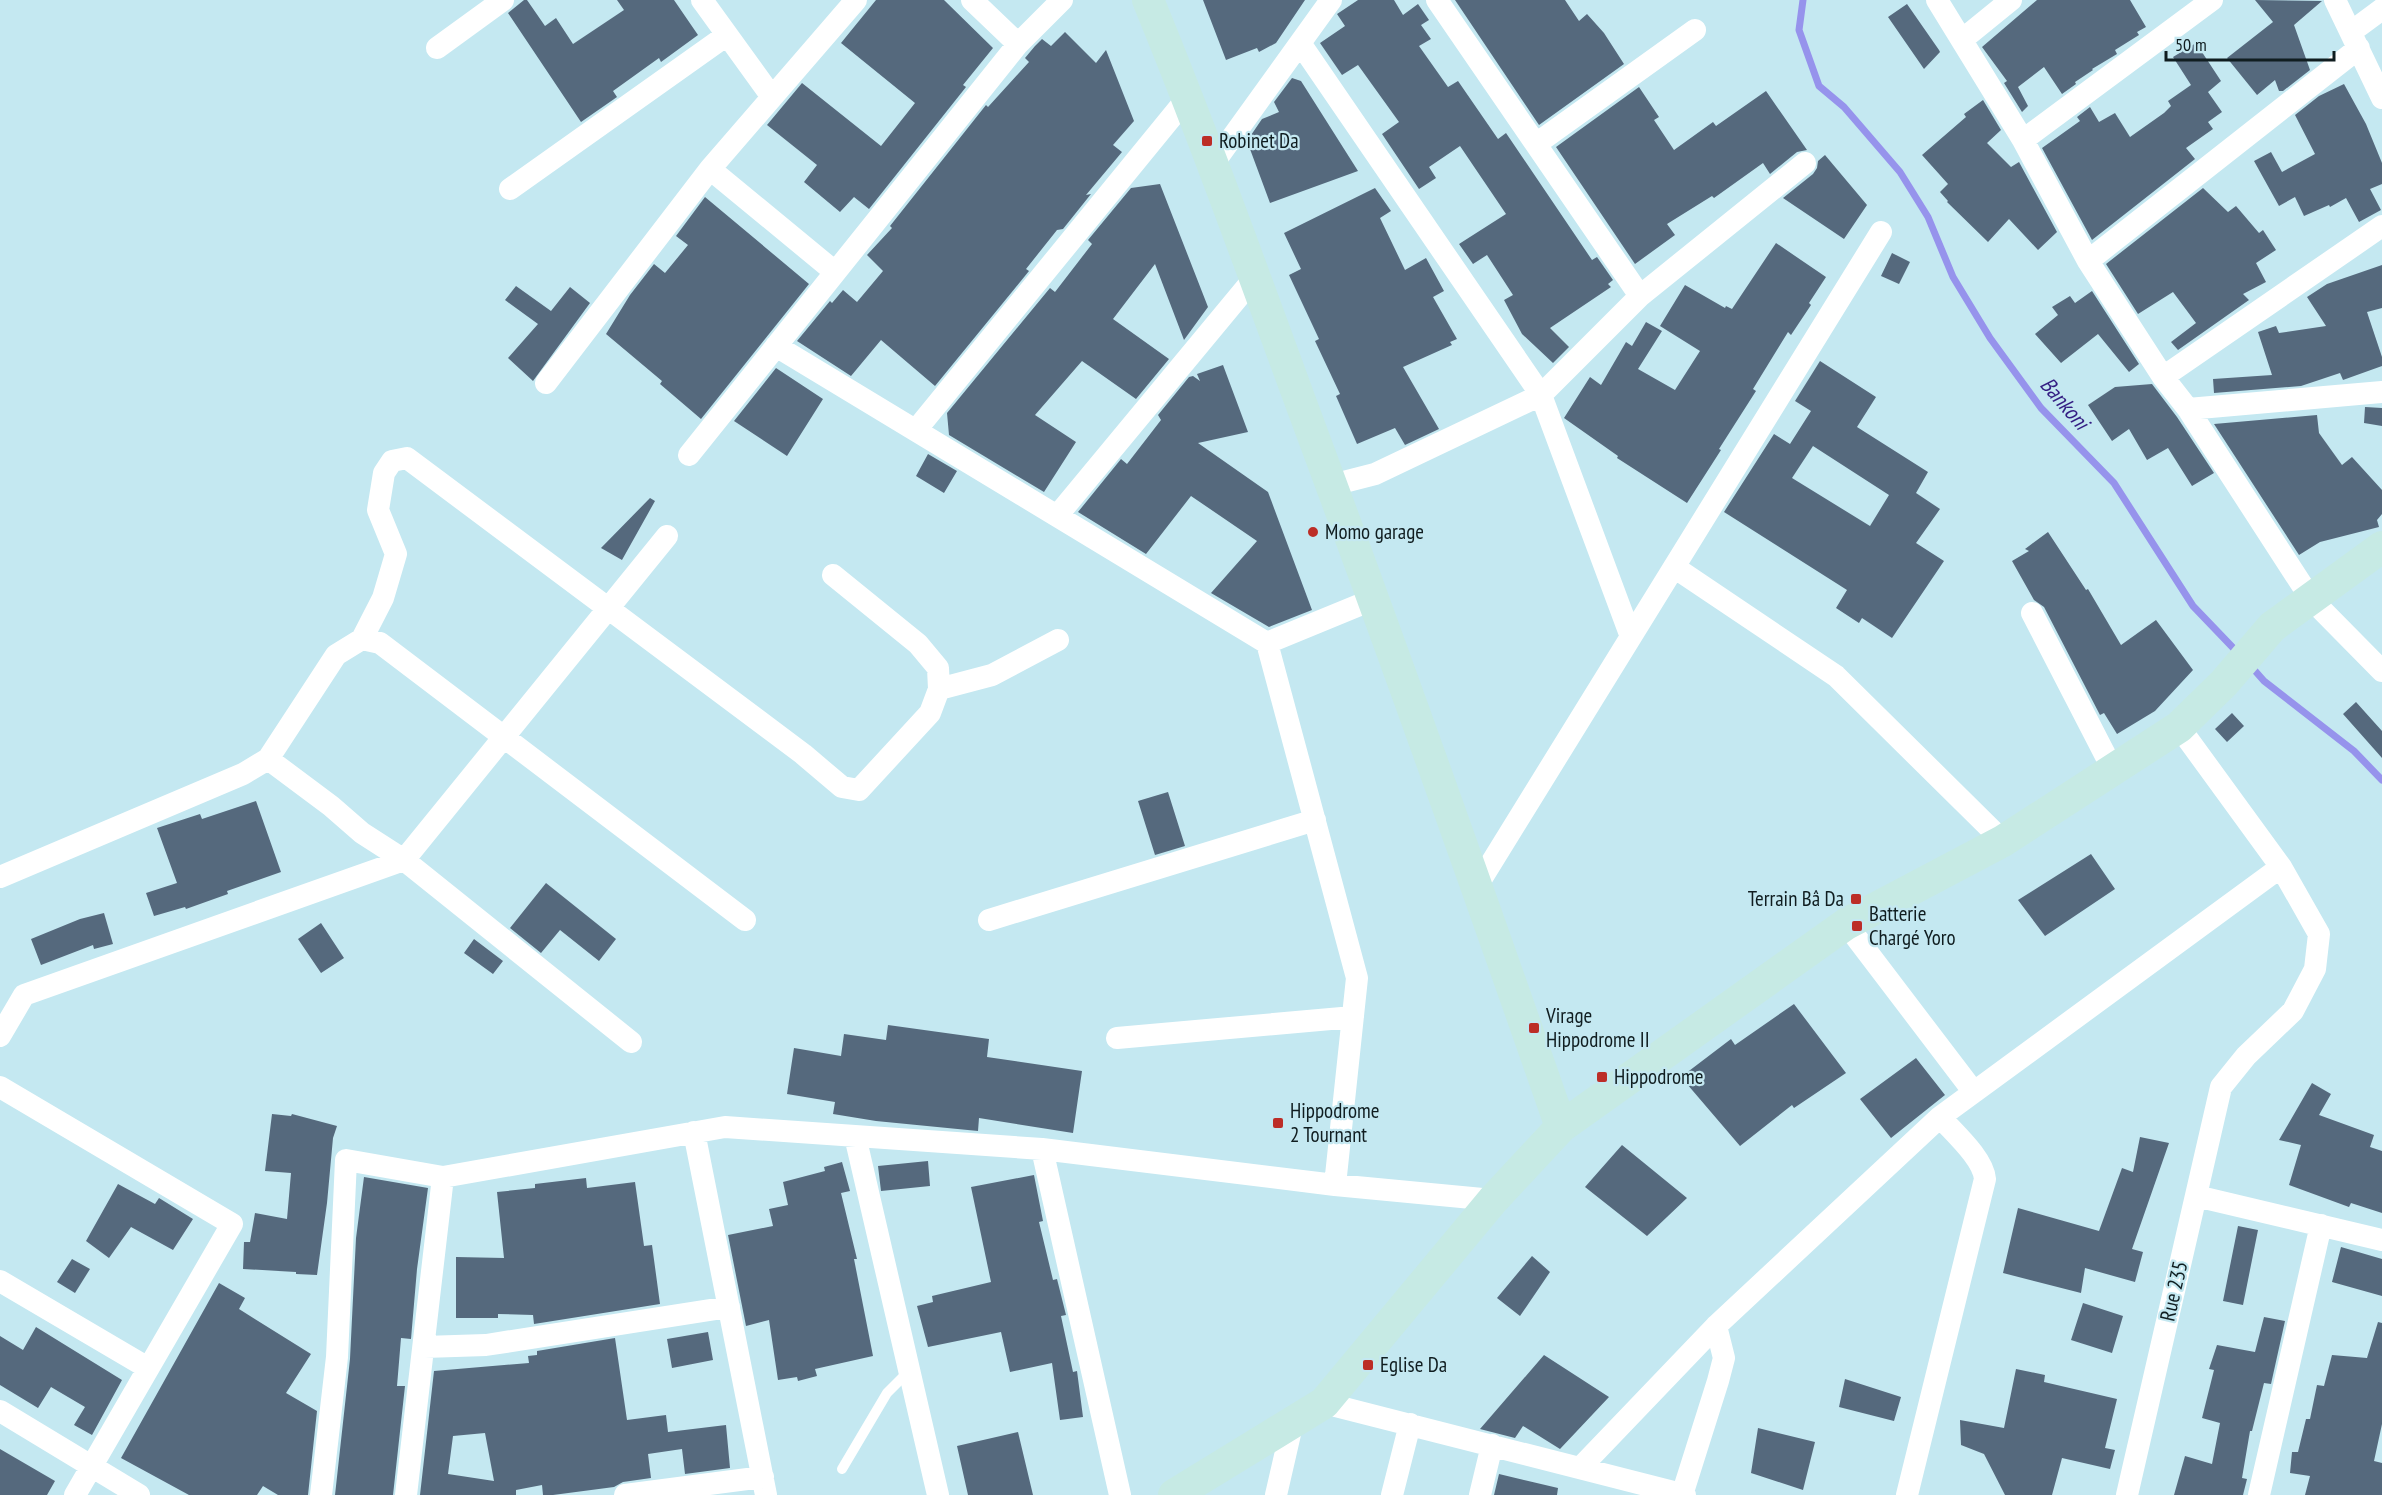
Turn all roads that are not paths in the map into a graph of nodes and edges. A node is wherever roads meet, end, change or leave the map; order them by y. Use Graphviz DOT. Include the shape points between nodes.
graph roads {
  1 [pos="504,0"];
  2 [pos="702,0"];
  3 [pos="856,0"];
  4 [pos="972,0"];
  5 [pos="1062,0"];
  6 [pos="1148,0"];
  7 [pos="1330,0"];
  8 [pos="1937,0"];
  9 [pos="2011,0"];
  10 [pos="2212,0"];
  11 [pos="2335,0"];
  12 [pos="1441,1"];
  13 [pos="2382,9"];
  14 [pos="1695,30"];
  15 [pos="727,35"];
  16 [pos="1963,39"];
  17 [pos="2355,40"];
  18 [pos="1300,43"];
  19 [pos="1018,44"];
  20 [pos="437,48"];
  21 [pos="772,97"];
  22 [pos="1188,98"];
  23 [pos="2382,98"];
  24 [pos="2024,140"];
  25 [pos="1536,144"];
  26 [pos="1805,163"];
  27 [pos="1213,164"];
  28 [pos="710,169"];
  29 [pos="510,189"];
  30 [pos="2382,226"];
  31 [pos="1881,231"];
  32 [pos="2088,261"];
  33 [pos="835,272"];
  34 [pos="1255,277"];
  35 [pos="1641,296"];
  36 [pos="776,346"];
  37 [pos="2163,377"];
  38 [pos="546,383"];
  39 [pos="2382,392"];
  40 [pos="1541,395"];
  41 [pos="2188,409"];
  42 [pos="916,430"];
  43 [pos="689,455"];
  44 [pos="1332,485"];
  45 [pos="1057,516"];
  46 [pos="667,536"];
  47 [pos="2382,547"];
  48 [pos="1674,567"];
  49 [pos="833,575"];
  50 [pos="2311,599"];
  51 [pos="1374,600"];
  52 [pos="608,608"];
  53 [pos="2032,613"];
  54 [pos="1631,637"];
  55 [pos="362,639"];
  56 [pos="1058,640"];
  57 [pos="1267,643"];
  58 [pos="2382,671"];
  59 [pos="939,689"];
  60 [pos="2179,727"];
  61 [pos="504,736"];
  62 [pos="268,759"];
  63 [pos="2113,770"];
  64 [pos="1314,820"];
  65 [pos="2003,841"];
  66 [pos="404,860"];
  67 [pos="2281,867"];
  68 [pos="0,877"];
  69 [pos="1477,886"];
  70 [pos="745,920"];
  71 [pos="989,920"];
  72 [pos="1846,924"];
  73 [pos="1353,1017"];
  74 [pos="0,1036"];
  75 [pos="1117,1038"];
  76 [pos="631,1042"];
  77 [pos="0,1087"];
  78 [pos="1973,1091"];
  79 [pos="1940,1117"];
  80 [pos="1561,1127"];
  81 [pos="694,1131"];
  82 [pos="855,1136"];
  83 [pos="1042,1149"];
  84 [pos="443,1177"];
  85 [pos="1335,1185"];
  86 [pos="2196,1196"];
  87 [pos="1493,1200"];
  88 [pos="2321,1225"];
  89 [pos="2382,1240"];
  90 [pos="0,1281"];
  91 [pos="729,1307"];
  92 [pos="1716,1326"];
  93 [pos="424,1347"];
  94 [pos="148,1368"];
  95 [pos="909,1371"];
  96 [pos="1324,1403"];
  97 [pos="0,1411"];
  98 [pos="1293,1421"];
  99 [pos="1410,1424"];
  100 [pos="1492,1445"];
  101 [pos="92,1466"];
  102 [pos="1580,1468"];
  103 [pos="842,1469"];
  104 [pos="765,1486"];
  105 [pos="75,1495"];
  106 [pos="139,1495"];
  107 [pos="321,1495"];
  108 [pos="406,1495"];
  109 [pos="625,1495"];
  110 [pos="938,1495"];
  111 [pos="1120,1495"];
  112 [pos="1174,1495"];
  113 [pos="1276,1495"];
  114 [pos="1392,1495"];
  115 [pos="1480,1495"];
  116 [pos="1683,1495"];
  117 [pos="1907,1495"];
  118 [pos="2127,1495"];
  119 [pos="2259,1495"];
  1 -- 20 [label="street"];
  2 -- 15 [label="street"];
  3 -- 21 [label="street"];
  4 -- 19 [label="street"];
  5 -- 19 [label="street"];
  6 -- 22 [label="street"];
  7 -- 18 [label="street"];
  8 -- 16 [label="street"];
  9 -- 16 [label="street"];
  10 -- 24 [label="street"];
  11 -- 17 [label="street"];
  12 -- 25 [label="street"];
  13 -- 17 [label="street"];
  14 -- 25 [label="street"];
  15 -- 21 [label="street"];
  15 -- 29 [label="street"];
  16 -- 24 [label="street"];
  17 -- 23 [label="street"];
  17 -- 32 [label="street"];
  18 -- 27 [label="street"];
  18 -- 40 [label="street"];
  19 -- 33 [label="street"];
  21 -- 28 [label="street"];
  22 -- 27 [label="street"];
  22 -- 42 [label="street"];
  24 -- 32 [label="street"];
  25 -- 35 [label="street"];
  26 -- 35 [label="street"];
  27 -- 34 [label="street"];
  28 -- 33 [label="street"];
  28 -- 38 [label="street"];
  30 -- 37 [label="street"];
  31 -- 48 [label="street"];
  32 -- 37 [label="street"];
  33 -- 36 [label="street"];
  34 -- 44 [label="street"];
  34 -- 45 [label="street"];
  35 -- 40 [label="street"];
  36 -- 42 [label="street"];
  36 -- 43 [label="street"];
  37 -- 41 [label="street"];
  39 -- 41 [label="street"];
  40 -- 44 [label="street" via="1375,474"];
  40 -- 54 [label="street"];
  41 -- 50 [label="street"];
  42 -- 45 [label="street"];
  44 -- 51 [label="street"];
  45 -- 57 [label="street"];
  46 -- 52 [label="street"];
  47 -- 50 [label="street"];
  48 -- 54 [label="street"];
  48 -- 65 [label="street" via="1836,676"];
  49 -- 59 [label="street" via="918,644 938,668"];
  50 -- 58 [label="street"];
  50 -- 60 [label="street" via="2272,627"];
  51 -- 57 [label="street"];
  51 -- 69 [label="street"];
  52 -- 55 [label="street" via="407,458 392,461 384,473 378,510 396,554 384,598"];
  52 -- 59 [label="street" via="842,787 859,790 930,713"];
  52 -- 61 [label="street"];
  53 -- 63 [label="street"];
  54 -- 69 [label="street"];
  55 -- 61 [label="street" via="380,643"];
  55 -- 62 [label="street" via="336,655"];
  56 -- 59 [label="street" via="992,675"];
  57 -- 64 [label="street"];
  60 -- 63 [label="street"];
  60 -- 67 [label="street"];
  61 -- 66 [label="street"];
  61 -- 70 [label="street"];
  62 -- 66 [label="street" via="362,833"];
  62 -- 68 [label="street" via="243,774"];
  63 -- 65 [label="street"];
  64 -- 71 [label="street"];
  64 -- 73 [label="street" via="1357,978"];
  65 -- 72 [label="street"];
  66 -- 74 [label="street" via="24,995"];
  66 -- 76 [label="street"];
  67 -- 78 [label="street"];
  67 -- 86 [label="street, Rue 235" via="2319,934 2315,969 2293,1011 2221,1087"];
  69 -- 80 [label="street"];
  72 -- 78 [label="street"];
  72 -- 80 [label="street"];
  73 -- 75 [label="street"];
  73 -- 85 [label="street"];
  77 -- 94 [label="street" via="231,1224"];
  78 -- 79 [label="street"];
  79 -- 92 [label="street"];
  79 -- 117 [label="street" via="1984,1169 1985,1179"];
  80 -- 87 [label="street"];
  81 -- 82 [label="street" via="725,1127"];
  81 -- 84 [label="street"];
  81 -- 91 [label="street"];
  82 -- 83 [label="street"];
  82 -- 95 [label="street"];
  83 -- 85 [label="street"];
  83 -- 111 [label="street"];
  84 -- 93 [label="street"];
  84 -- 107 [label="street" via="346,1160 337,1357"];
  85 -- 87 [label="street"];
  86 -- 88 [label="street"];
  86 -- 118 [label="street, Rue 235"];
  87 -- 96 [label="street"];
  88 -- 89 [label="street"];
  88 -- 119 [label="street"];
  90 -- 94 [label="street"];
  91 -- 93 [label="street" via="486,1345"];
  91 -- 104 [label="street"];
  92 -- 102 [label="street"];
  92 -- 116 [label="street" via="1724,1358"];
  93 -- 108 [label="street"];
  94 -- 101 [label="street"];
  95 -- 103 [label="lane" via="887,1393"];
  95 -- 110 [label="street"];
  96 -- 98 [label="street"];
  96 -- 99 [label="street"];
  97 -- 101 [label="street"];
  98 -- 112 [label="street"];
  98 -- 113 [label="street"];
  99 -- 100 [label="street"];
  99 -- 114 [label="street"];
  100 -- 102 [label="street"];
  100 -- 115 [label="street"];
  101 -- 105 [label="street"];
  101 -- 106 [label="street"];
  102 -- 116 [label="street"];
  104 -- 109 [label="street"];
}
